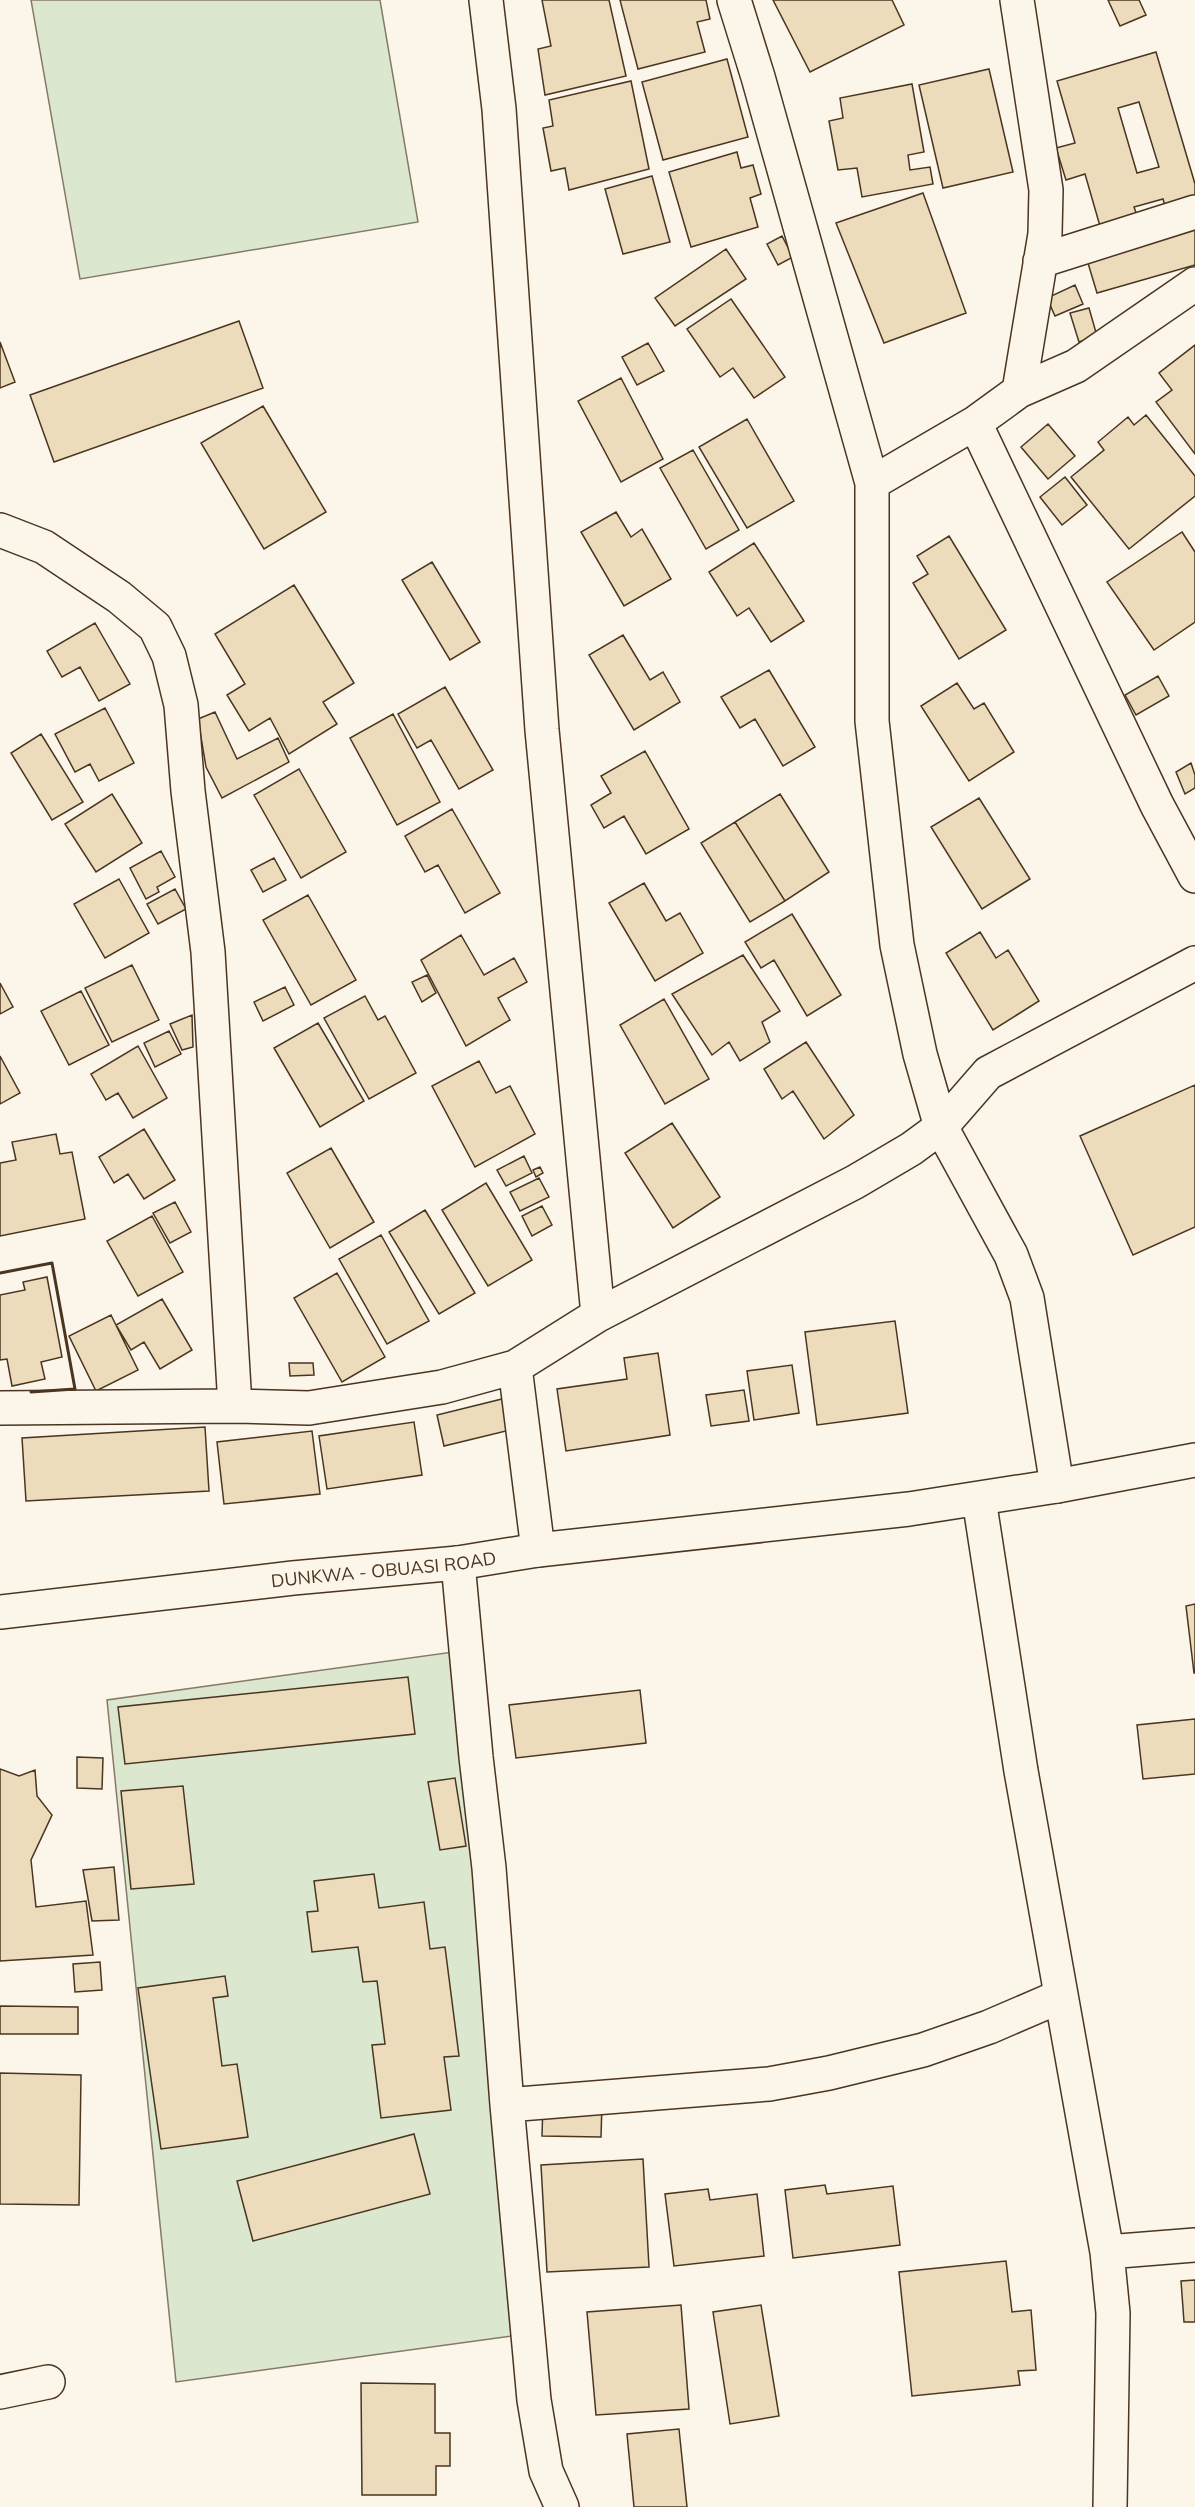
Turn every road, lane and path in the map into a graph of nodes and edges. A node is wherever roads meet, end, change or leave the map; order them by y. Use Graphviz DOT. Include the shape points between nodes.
graph roads {
  1 [pos="486,0"];
  2 [pos="734,0"];
  3 [pos="1017,0"];
  4 [pos="1195,212"];
  5 [pos="1040,261"];
  6 [pos="1195,284"];
  7 [pos="1019,391"];
  8 [pos="975,423"];
  9 [pos="872,483"];
  10 [pos="0,530"];
  11 [pos="1195,876"];
  12 [pos="1195,963"];
  13 [pos="941,1127"];
  14 [pos="598,1315"];
  15 [pos="515,1367"];
  16 [pos="235,1406"];
  17 [pos="0,1408"];
  18 [pos="1195,1460"];
  19 [pos="1057,1486"];
  20 [pos="979,1499"];
  21 [pos="538,1550"];
  22 [pos="458,1563"];
  23 [pos="0,1612"];
  24 [pos="1061,1996"];
  25 [pos="507,2105"];
  26 [pos="1195,2245"];
  27 [pos="1107,2252"];
  28 [pos="48,2382"];
  29 [pos="0,2392"];
  30 [pos="562,2507"];
  31 [pos="1110,2507"];
  1 -- 14 [label="street" via="499,109 542,729"];
  2 -- 9 [label="street"];
  3 -- 5 [label="street" via="1046,190"];
  4 -- 5 [label="street"];
  5 -- 7 [label="street"];
  6 -- 7 [label="street" via="1076,366"];
  7 -- 8 [label="street"];
  8 -- 9 [label="street"];
  8 -- 11 [label="street"];
  9 -- 13 [label="street" via="872,721 897,945 920,1054"];
  10 -- 16 [label="street" via="44,547 119,597 155,627 169,656 181,705 207,952"];
  12 -- 13 [label="street" via="988,1072"];
  13 -- 14 [label="street" via="855,1182"];
  13 -- 19 [label="street" via="1011,1255 1027,1298"];
  14 -- 15 [label="street"];
  15 -- 16 [label="street" via="442,1387 309,1408"];
  15 -- 21 [label="street"];
  16 -- 17 [label="street"];
  18 -- 19 [label="street, DUNKWA - OBUASI ROAD"];
  19 -- 20 [label="street, DUNKWA - OBUASI ROAD"];
  20 -- 21 [label="street, DUNKWA - OBUASI ROAD"];
  20 -- 24 [label="street"];
  21 -- 22 [label="street, DUNKWA - OBUASI ROAD"];
  22 -- 23 [label="street, DUNKWA - OBUASI ROAD"];
  22 -- 25 [label="street" via="489,1868"];
  24 -- 25 [label="street" via="923,2050 829,2073 769,2084"];
  24 -- 27 [label="street"];
  25 -- 30 [label="street" via="534,2400 546,2470"];
  26 -- 27 [label="street"];
  27 -- 31 [label="street" via="1113,2313"];
  28 -- 29 [label="street"];
}
